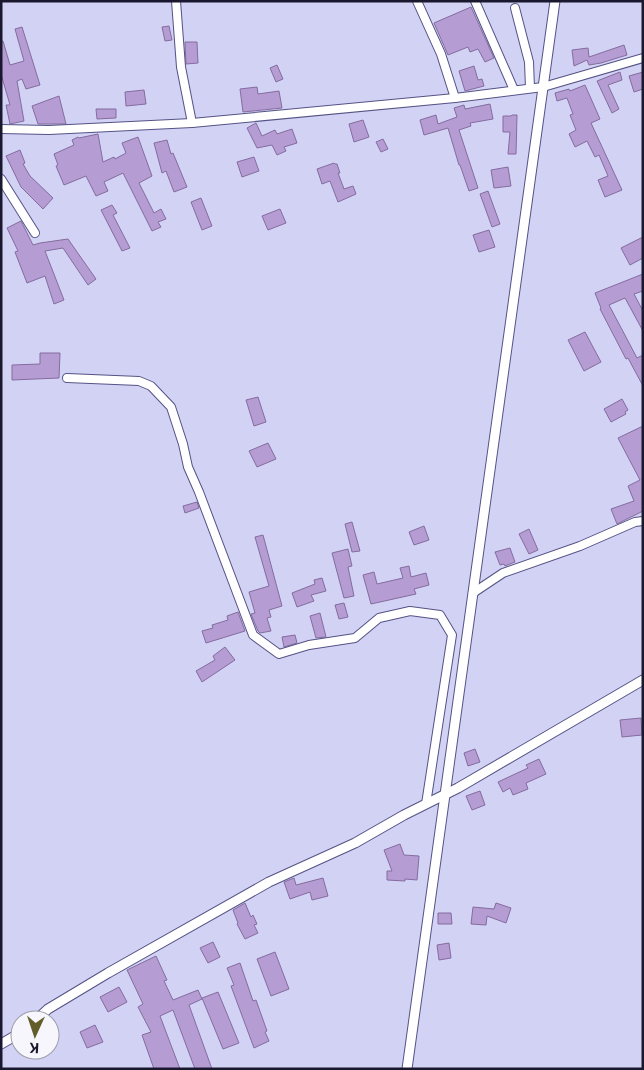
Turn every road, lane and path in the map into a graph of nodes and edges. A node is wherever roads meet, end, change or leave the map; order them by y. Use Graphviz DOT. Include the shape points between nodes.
graph roads {
  1 [pos="176,1"];
  2 [pos="417,1"];
  3 [pos="475,1"];
  4 [pos="555,1"];
  5 [pos="515,8"];
  6 [pos="643,58"];
  7 [pos="543,87"];
  8 [pos="530,88"];
  9 [pos="514,90"];
  10 [pos="455,98"];
  11 [pos="192,123"];
  12 [pos="1,128"];
  13 [pos="1,180"];
  14 [pos="35,233"];
  15 [pos="68,378"];
  16 [pos="643,521"];
  17 [pos="473,593"];
  18 [pos="643,680"];
  19 [pos="444,794"];
  20 [pos="426,804"];
  21 [pos="47,1010"];
  22 [pos="408,1069"];
  1 -- 11 [label="street" via="181,67"];
  2 -- 10 [label="street" via="441,54"];
  3 -- 9 [label="street"];
  4 -- 7 [label="street"];
  5 -- 8 [label="street" via="529,62"];
  6 -- 7 [label="street"];
  7 -- 8 [label="street"];
  7 -- 17 [label="street"];
  8 -- 9 [label="street"];
  9 -- 10 [label="street"];
  10 -- 11 [label="street"];
  11 -- 12 [label="street" via="49,130"];
  13 -- 14 [label="street"];
  15 -- 20 [label="street" via="139,380 151,386 171,407 188,467 253,635 279,654 309,645 355,638 379,618 410,611 440,615 452,635"];
  16 -- 17 [label="street" via="503,573"];
  17 -- 19 [label="street"];
  18 -- 19 [label="street"];
  19 -- 20 [label="street"];
  19 -- 22 [label="street"];
  20 -- 21 [label="street" via="355,843 268,882"];
}
